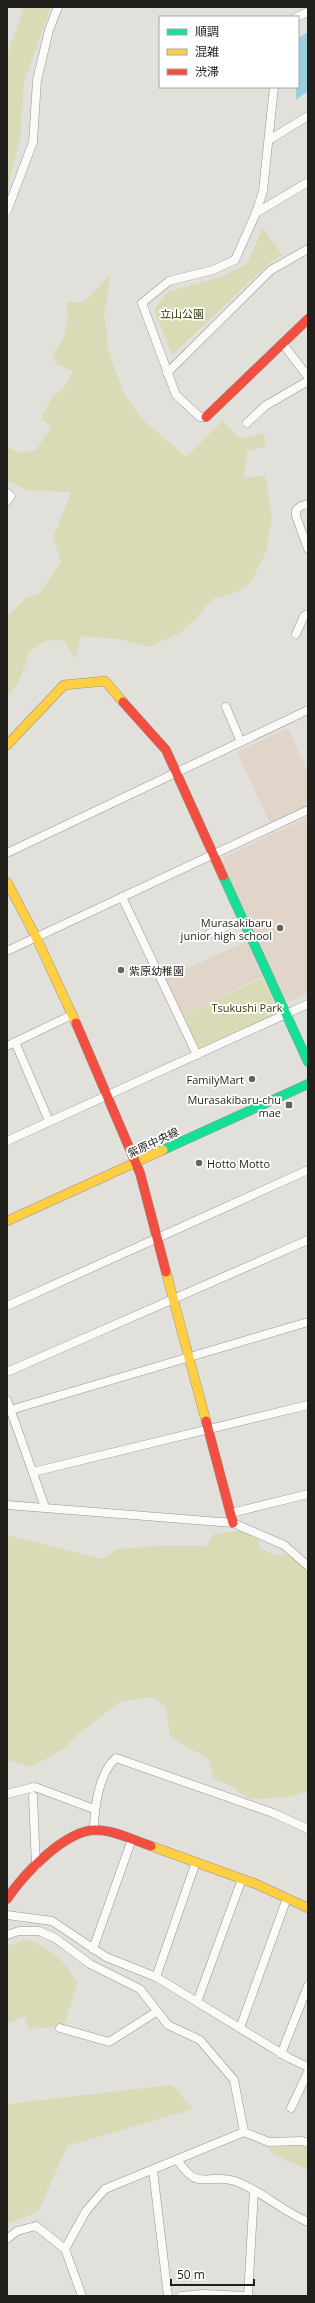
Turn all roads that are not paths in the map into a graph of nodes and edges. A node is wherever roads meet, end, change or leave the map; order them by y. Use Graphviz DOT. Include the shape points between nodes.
graph roads {
  1 [pos="58,7"];
  2 [pos="274,88"];
  3 [pos="308,116"];
  4 [pos="269,140"];
  5 [pos="308,182"];
  6 [pos="7,211"];
  7 [pos="256,213"];
  8 [pos="308,249"];
  9 [pos="308,319"];
  10 [pos="283,344"];
  11 [pos="166,373"];
  12 [pos="308,377"];
  13 [pos="308,381"];
  14 [pos="206,417"];
  15 [pos="247,423"];
  16 [pos="7,493"];
  17 [pos="7,501"];
  18 [pos="308,504"];
  19 [pos="308,549"];
  20 [pos="308,614"];
  21 [pos="296,634"];
  22 [pos="226,707"];
  23 [pos="308,710"];
  24 [pos="241,742"];
  25 [pos="7,745"];
  26 [pos="178,772"];
  27 [pos="308,810"];
  28 [pos="7,853"];
  29 [pos="214,855"];
  30 [pos="7,882"];
  31 [pos="122,897"];
  32 [pos="243,919"];
  33 [pos="209,934"];
  34 [pos="36,937"];
  35 [pos="7,951"];
  36 [pos="308,1004"];
  37 [pos="286,1014"];
  38 [pos="72,1015"];
  39 [pos="15,1042"];
  40 [pos="7,1046"];
  41 [pos="197,1055"];
  42 [pos="308,1062"];
  43 [pos="308,1084"];
  44 [pos="108,1096"];
  45 [pos="49,1121"];
  46 [pos="7,1141"];
  47 [pos="136,1162"];
  48 [pos="308,1170"];
  49 [pos="7,1221"];
  50 [pos="157,1236"];
  51 [pos="308,1240"];
  52 [pos="174,1298"];
  53 [pos="7,1306"];
  54 [pos="308,1322"];
  55 [pos="190,1357"];
  56 [pos="7,1372"];
  57 [pos="7,1400"];
  58 [pos="308,1405"];
  59 [pos="9,1411"];
  60 [pos="210,1429"];
  61 [pos="33,1472"];
  62 [pos="308,1494"];
  63 [pos="7,1505"];
  64 [pos="45,1507"];
  65 [pos="231,1513"];
  66 [pos="233,1523"];
  67 [pos="308,1566"];
  68 [pos="7,1794"];
  69 [pos="33,1796"];
  70 [pos="94,1810"];
  71 [pos="308,1829"];
  72 [pos="94,1830"];
  73 [pos="132,1839"];
  74 [pos="196,1862"];
  75 [pos="36,1866"];
  76 [pos="242,1878"];
  77 [pos="287,1898"];
  78 [pos="7,1899"];
  79 [pos="308,1908"];
  80 [pos="7,1915"];
  81 [pos="7,1935"];
  82 [pos="93,1949"];
  83 [pos="156,1977"];
  84 [pos="308,1986"];
  85 [pos="197,2002"];
  86 [pos="156,2012"];
  87 [pos="60,2028"];
  88 [pos="240,2028"];
  89 [pos="281,2054"];
  90 [pos="308,2067"];
  91 [pos="308,2072"];
  92 [pos="291,2108"];
  93 [pos="244,2132"];
  94 [pos="308,2143"];
  95 [pos="178,2161"];
  96 [pos="153,2170"];
  97 [pos="254,2191"];
  98 [pos="308,2222"];
  99 [pos="7,2239"];
  100 [pos="65,2249"];
  101 [pos="82,2296"];
  102 [pos="168,2296"];
  103 [pos="181,2296"];
  104 [pos="248,2296"];
  1 -- 6 [label="street" via="49,30 37,80 33,142"];
  2 -- 4 [label="street"];
  3 -- 4 [label="street"];
  4 -- 7 [label="street" via="263,191"];
  5 -- 7 [label="street"];
  7 -- 11 [label="street" via="234,260 213,270 169,281 142,303"];
  8 -- 11 [label="street" via="271,270"];
  9 -- 10 [label="street"];
  10 -- 12 [label="street"];
  10 -- 14 [label="street"];
  11 -- 14 [label="street" via="176,395 200,417"];
  13 -- 15 [label="street" via="265,406"];
  16 -- 17 [label="street" via="11,496"];
  18 -- 19 [label="street" via="296,510"];
  20 -- 21 [label="street" via="304,616"];
  22 -- 24 [label="street"];
  23 -- 24 [label="street"];
  24 -- 26 [label="street"];
  25 -- 26 [label="street" via="64,685 105,681 166,750"];
  26 -- 28 [label="street"];
  26 -- 29 [label="street"];
  27 -- 29 [label="street"];
  29 -- 31 [label="street"];
  29 -- 32 [label="street"];
  30 -- 34 [label="street"];
  31 -- 34 [label="street"];
  31 -- 41 [label="street"];
  32 -- 33 [label="street"];
  32 -- 37 [label="street"];
  34 -- 35 [label="street"];
  34 -- 38 [label="street"];
  36 -- 37 [label="street"];
  37 -- 41 [label="street"];
  37 -- 42 [label="street"];
  38 -- 39 [label="street"];
  38 -- 44 [label="street"];
  39 -- 40 [label="street"];
  39 -- 45 [label="street"];
  41 -- 44 [label="street"];
  43 -- 47 [label="street, 紫原中央線"];
  44 -- 45 [label="street"];
  44 -- 47 [label="street"];
  45 -- 46 [label="street"];
  47 -- 49 [label="street, 紫原中央線"];
  47 -- 50 [label="street"];
  48 -- 50 [label="street"];
  50 -- 52 [label="street"];
  50 -- 53 [label="street"];
  51 -- 52 [label="street"];
  52 -- 55 [label="street"];
  52 -- 56 [label="street"];
  54 -- 55 [label="street"];
  55 -- 59 [label="street"];
  55 -- 60 [label="street"];
  57 -- 59 [label="street"];
  58 -- 60 [label="street"];
  59 -- 61 [label="street"];
  60 -- 61 [label="street"];
  60 -- 65 [label="street"];
  61 -- 64 [label="street"];
  62 -- 65 [label="street"];
  63 -- 64 [label="street"];
  64 -- 66 [label="street"];
  65 -- 66 [label="street"];
  66 -- 67 [label="street" via="284,1545"];
  68 -- 70 [label="street" via="35,1787"];
  69 -- 75 [label="street"];
  70 -- 71 [label="street" via="108,1765 116,1758 273,1813"];
  70 -- 72 [label="street"];
  72 -- 73 [label="street"];
  72 -- 75 [label="street" via="72,1840"];
  73 -- 74 [label="street"];
  73 -- 82 [label="street"];
  74 -- 76 [label="street"];
  74 -- 83 [label="street"];
  75 -- 78 [label="street" via="19,1882"];
  76 -- 77 [label="street"];
  76 -- 85 [label="street"];
  77 -- 79 [label="street"];
  77 -- 88 [label="street"];
  80 -- 82 [label="street" via="52,1921"];
  81 -- 86 [label="street" via="19,1930 39,1931 55,1938 90,1964 140,1989"];
  82 -- 83 [label="street" via="122,1965"];
  83 -- 85 [label="street"];
  84 -- 89 [label="street"];
  85 -- 88 [label="street"];
  86 -- 87 [label="street" via="109,2042"];
  86 -- 93 [label="street" via="168,2025 200,2040 234,2080"];
  88 -- 89 [label="street"];
  89 -- 90 [label="street"];
  91 -- 92 [label="street"];
  93 -- 94 [label="street" via="269,2142"];
  93 -- 95 [label="street"];
  95 -- 96 [label="street"];
  95 -- 97 [label="street" via="187,2174 194,2178 231,2180"];
  96 -- 100 [label="street" via="105,2189 86,2211"];
  96 -- 102 [label="street"];
  97 -- 98 [label="street"];
  97 -- 104 [label="street"];
  99 -- 100 [label="street" via="17,2231 36,2226"];
  100 -- 101 [label="street"];
  103 -- 104 [label="street"];
}
